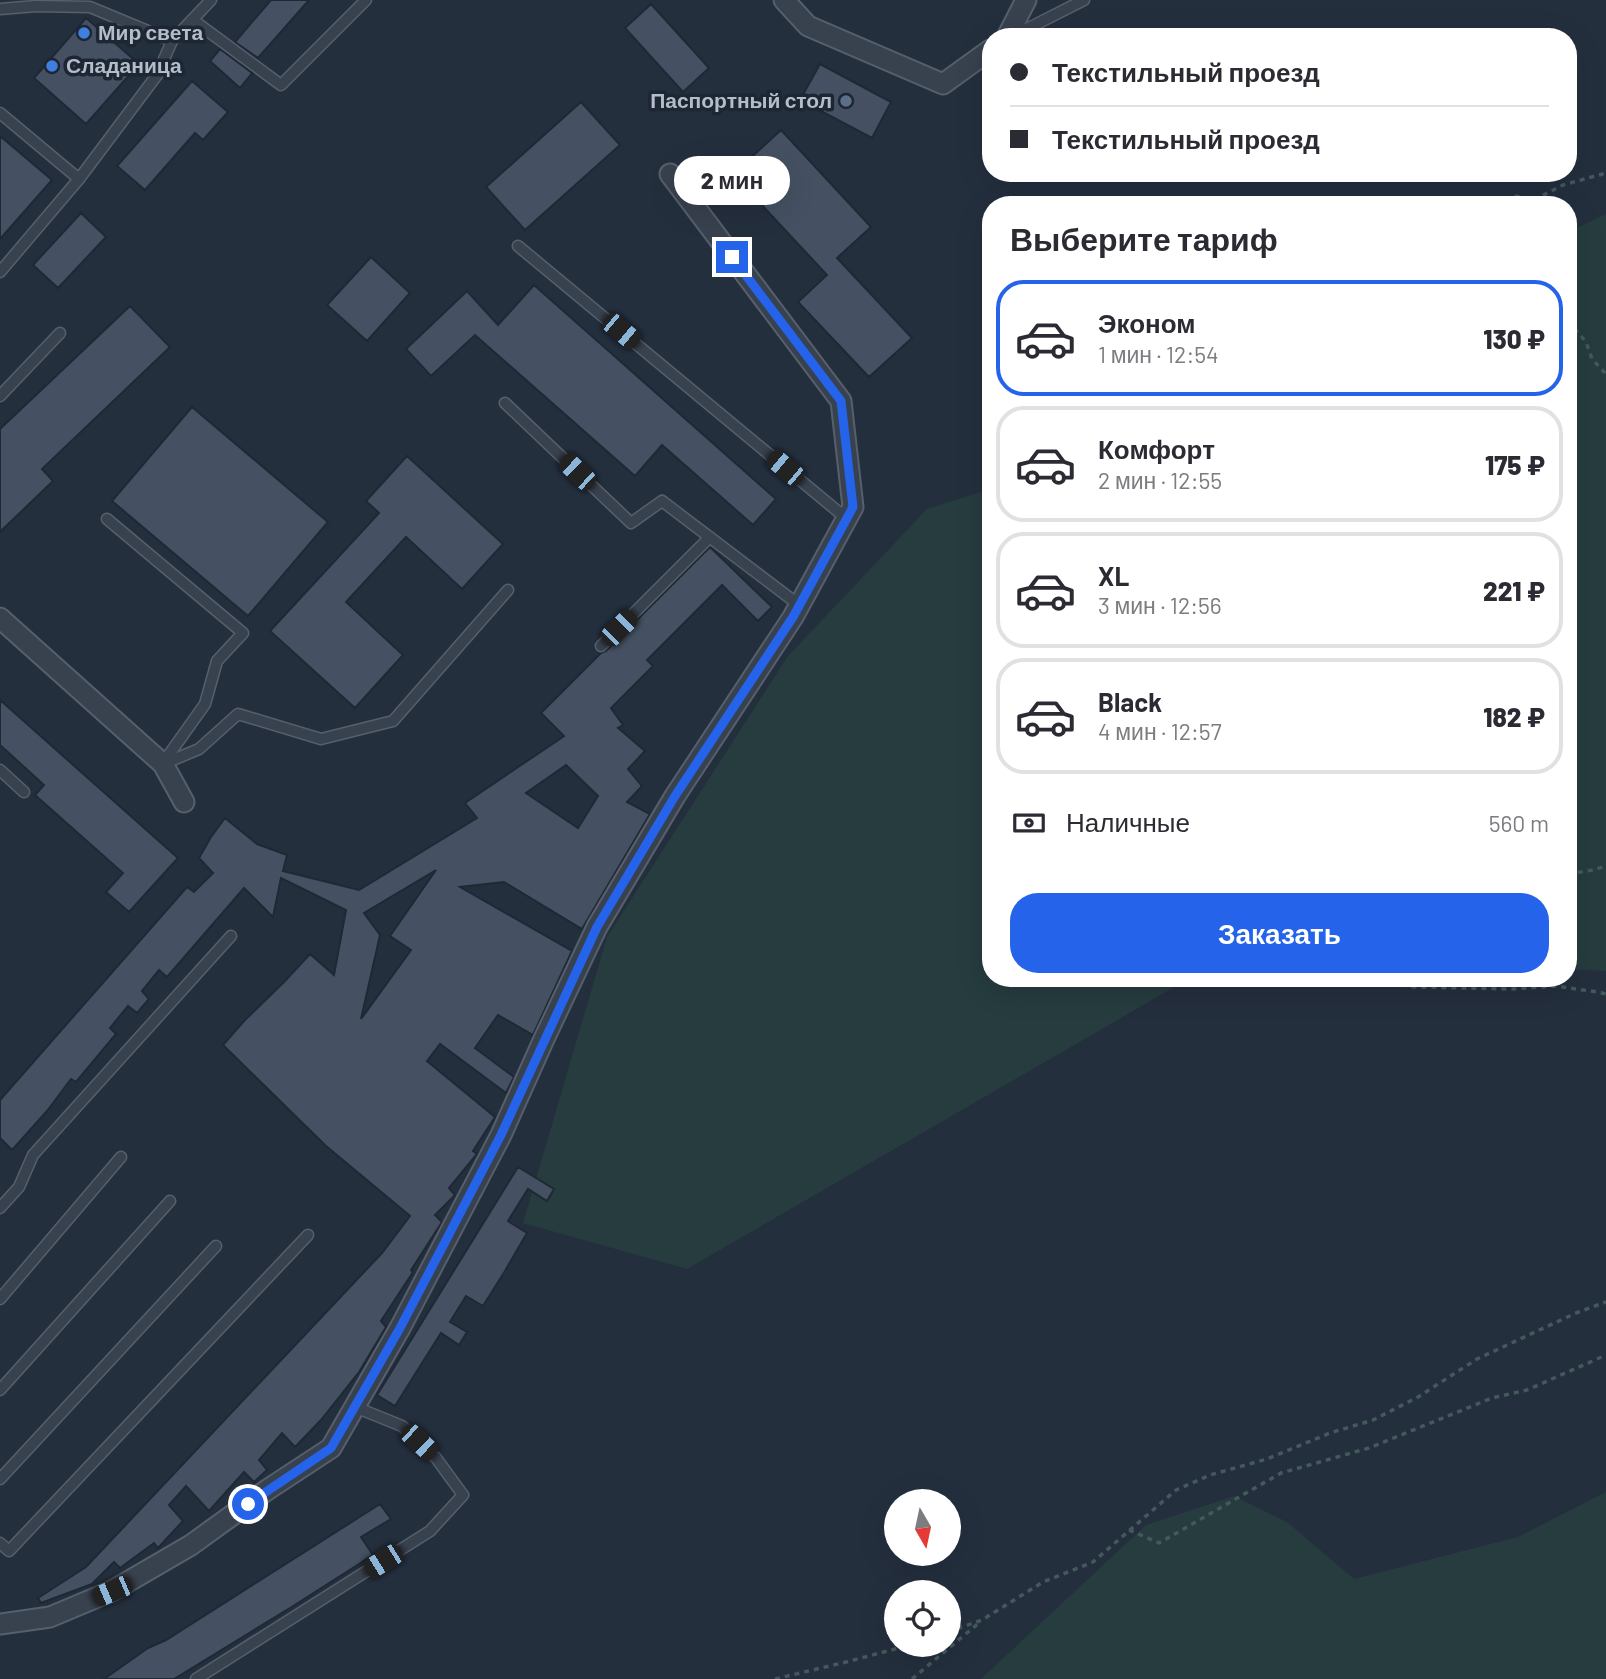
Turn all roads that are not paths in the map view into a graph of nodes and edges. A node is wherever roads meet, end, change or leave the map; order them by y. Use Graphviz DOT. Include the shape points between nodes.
graph roads {
  1 [pos="211,0"];
  2 [pos="366,0"];
  3 [pos="784,0"];
  4 [pos="1026,0"];
  5 [pos="1084,0"];
  6 [pos="0,9"];
  7 [pos="192,20"];
  8 [pos="1013,28"];
  9 [pos="1027,28"];
  10 [pos="172,41"];
  11 [pos="982,56"];
  12 [pos="0,113"];
  13 [pos="670,174"];
  14 [pos="79,179"];
  15 [pos="518,246"];
  16 [pos="0,272"];
  17 [pos="60,333"];
  18 [pos="0,396"];
  19 [pos="505,403"];
  20 [pos="107,519"];
  21 [pos="847,519"];
  22 [pos="710,537"];
  23 [pos="508,590"];
  24 [pos="800,606"];
  25 [pos="0,618"];
  26 [pos="601,646"];
  27 [pos="163,764"];
  28 [pos="0,771"];
  29 [pos="23,792"];
  30 [pos="184,802"];
  31 [pos="231,936"];
  32 [pos="121,1157"];
  33 [pos="170,1201"];
  34 [pos="0,1208"];
  35 [pos="308,1235"];
  36 [pos="216,1246"];
  37 [pos="0,1299"];
  38 [pos="0,1390"];
  39 [pos="355,1407"];
  40 [pos="0,1479"];
  41 [pos="0,1544"];
  42 [pos="0,1624"];
  43 [pos="196,1679"];
  1 -- 7 [label="lane"];
  2 -- 7 [label="lane" via="281,85"];
  3 -- 11 [label="street" via="808,26 943,83"];
  4 -- 8 [label="street"];
  5 -- 9 [label="lane"];
  6 -- 10 [label="lane" via="90,7"];
  7 -- 10 [label="lane"];
  10 -- 14 [label="lane" via="157,75"];
  12 -- 14 [label="lane"];
  13 -- 21 [label="street" via="841,401 853,507"];
  14 -- 16 [label="lane"];
  15 -- 21 [label="lane"];
  17 -- 18 [label="lane"];
  19 -- 22 [label="lane" via="631,523 662,501"];
  20 -- 27 [label="lane" via="243,633 217,661 205,704"];
  21 -- 24 [label="street"];
  22 -- 24 [label="lane"];
  22 -- 26 [label="lane"];
  23 -- 27 [label="lane" via="393,721 321,739 238,714 199,749"];
  24 -- 39 [label="street" via="675,796 597,927 501,1135"];
  25 -- 27 [label="street"];
  27 -- 30 [label="street"];
  28 -- 29 [label="lane"];
  31 -- 34 [label="lane" via="33,1156 19,1187"];
  32 -- 37 [label="lane"];
  33 -- 38 [label="lane"];
  35 -- 41 [label="lane" via="9,1551"];
  36 -- 40 [label="lane"];
  39 -- 42 [label="street" via="331,1448 191,1545 112,1591 50,1617"];
  39 -- 43 [label="lane" via="402,1426 436,1458 463,1495 430,1531"];
}
